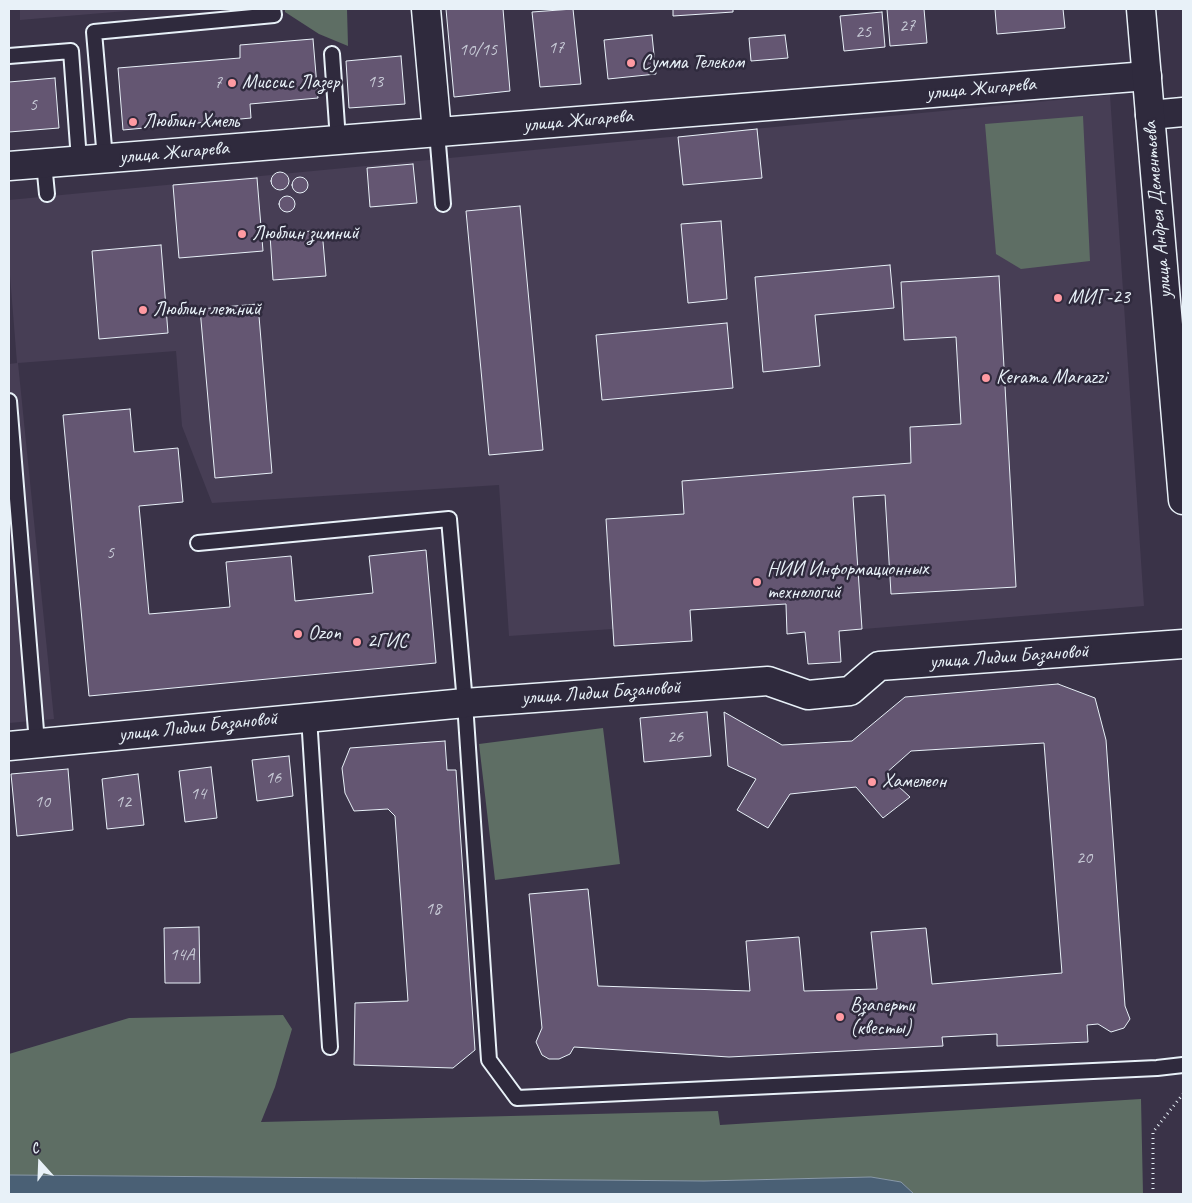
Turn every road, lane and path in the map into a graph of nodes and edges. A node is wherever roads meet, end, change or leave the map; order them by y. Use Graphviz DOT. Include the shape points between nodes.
graph roads {
  1 [pos="274,9"];
  2 [pos="426,9"];
  3 [pos="1141,9"];
  4 [pos="332,54"];
  5 [pos="9,56"];
  6 [pos="1147,76"];
  7 [pos="1183,112"];
  8 [pos="1150,115"];
  9 [pos="437,132"];
  10 [pos="338,140"];
  11 [pos="92,159"];
  12 [pos="44,163"];
  13 [pos="9,166"];
  14 [pos="47,194"];
  15 [pos="443,204"];
  16 [pos="9,401"];
  17 [pos="1181,442"];
  18 [pos="1183,500"];
  19 [pos="198,543"];
  20 [pos="1183,644"];
  21 [pos="465,703"];
  22 [pos="309,717"];
  23 [pos="37,743"];
  24 [pos="9,746"];
  25 [pos="330,1047"];
  26 [pos="1183,1065"];
  27 [pos="1183,1094"];
  28 [pos="1152,1194"];
  1 -- 11 [label="lane" via="274,15 94,32"];
  2 -- 9 [label="street"];
  3 -- 6 [label="street, улица Андрея Дементьева"];
  4 -- 10 [label="lane"];
  5 -- 11 [label="lane" via="71,51"];
  6 -- 8 [label="street, улица Андрея Дементьева"];
  6 -- 9 [label="street, улица Жигарева"];
  7 -- 8 [label="street"];
  8 -- 17 [label="street, улица Андрея Дементьева"];
  9 -- 10 [label="street, улица Жигарева"];
  9 -- 15 [label="lane"];
  10 -- 11 [label="street, улица Жигарева"];
  11 -- 12 [label="street, улица Жигарева"];
  12 -- 13 [label="street, улица Жигарева"];
  12 -- 14 [label="lane"];
  16 -- 23 [label="lane"];
  17 -- 18 [label="street, улица Андрея Дементьева"];
  19 -- 21 [label="lane" via="449,519"];
  20 -- 21 [label="street, улица Лидии Базановой" via="879,666 850,692 808,695 768,681"];
  21 -- 22 [label="street, улица Лидии Базановой"];
  21 -- 26 [label="lane" via="489,1060 516,1098"];
  22 -- 23 [label="street, улица Лидии Базановой"];
  22 -- 25 [label="lane"];
  23 -- 24 [label="street, улица Лидии Базановой"];
  27 -- 28 [label="path" via="1152,1132"];
}
